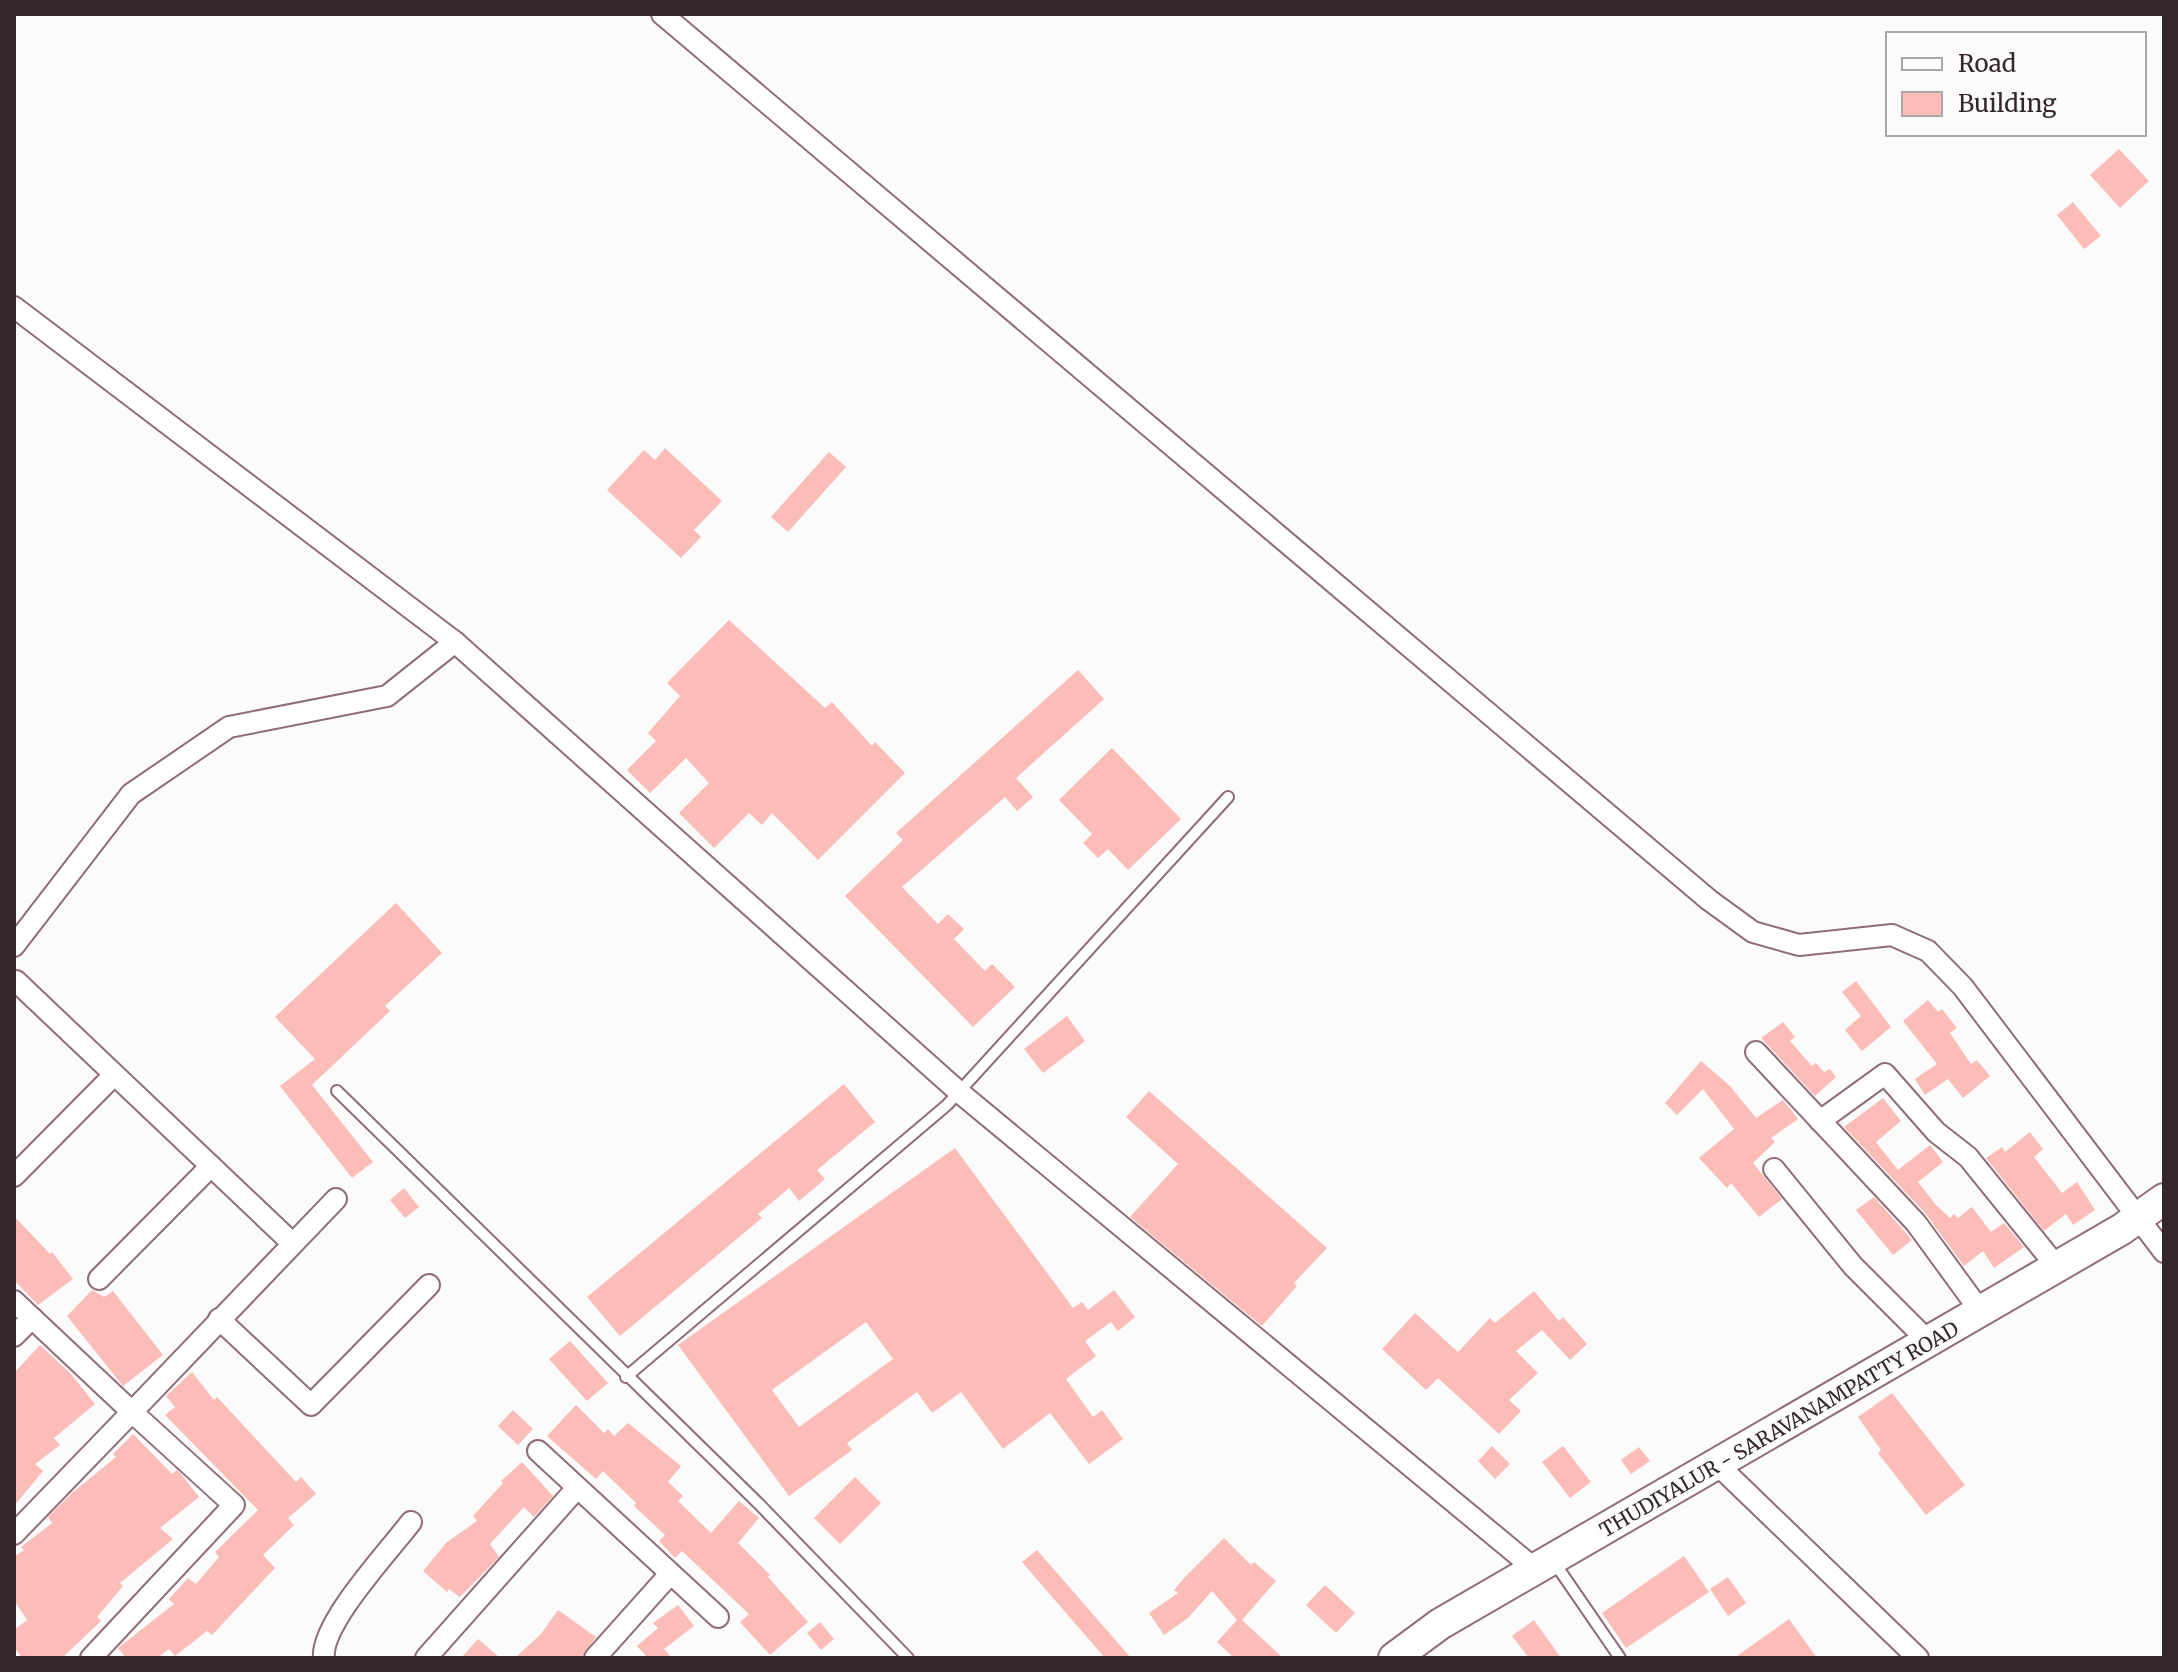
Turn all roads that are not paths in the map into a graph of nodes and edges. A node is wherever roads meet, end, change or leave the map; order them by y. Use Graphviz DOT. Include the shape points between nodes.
graph roads {
  1 [pos="662,14"];
  2 [pos="14,307"];
  3 [pos="455,642"];
  4 [pos="1228,797"];
  5 [pos="14,946"];
  6 [pos="14,959"];
  7 [pos="15,982"];
  8 [pos="1756,1052"];
  9 [pos="114,1075"];
  10 [pos="337,1091"];
  11 [pos="959,1092"];
  12 [pos="1820,1121"];
  13 [pos="211,1166"];
  14 [pos="1774,1169"];
  15 [pos="14,1176"];
  16 [pos="336,1199"];
  17 [pos="2152,1208"];
  18 [pos="291,1242"];
  19 [pos="2164,1252"];
  20 [pos="2057,1267"];
  21 [pos="99,1279"];
  22 [pos="429,1285"];
  23 [pos="14,1301"];
  24 [pos="1981,1312"];
  25 [pos="32,1318"];
  26 [pos="219,1319"];
  27 [pos="14,1336"];
  28 [pos="1929,1342"];
  29 [pos="626,1377"];
  30 [pos="132,1412"];
  31 [pos="538,1451"];
  32 [pos="1719,1466"];
  33 [pos="577,1488"];
  34 [pos="411,1522"];
  35 [pos="14,1534"];
  36 [pos="1544,1565"];
  37 [pos="670,1574"];
  38 [pos="718,1617"];
  39 [pos="99,1655"];
  40 [pos="324,1658"];
  41 [pos="426,1658"];
  42 [pos="595,1658"];
  43 [pos="908,1658"];
  44 [pos="1394,1658"];
  45 [pos="1620,1658"];
  46 [pos="1918,1658"];
  1 -- 17 [label="street" via="1720,908 1753,932 1799,945 1892,935 1928,951"];
  2 -- 3 [label="street"];
  3 -- 5 [label="street" via="387,696 229,727 131,794"];
  3 -- 11 [label="street"];
  4 -- 11 [label="lane"];
  6 -- 7 [label="street" via="20,969"];
  7 -- 9 [label="street"];
  8 -- 12 [label="street"];
  9 -- 13 [label="street"];
  9 -- 15 [label="street"];
  10 -- 29 [label="lane"];
  11 -- 29 [label="lane"];
  11 -- 36 [label="street"];
  12 -- 20 [label="street" via="1885,1074 1936,1132 1968,1157"];
  12 -- 24 [label="street" via="1916,1223"];
  13 -- 18 [label="street"];
  13 -- 21 [label="street"];
  14 -- 28 [label="street" via="1853,1266"];
  16 -- 18 [label="street"];
  17 -- 19 [label="street"];
  17 -- 20 [label="main road, THUDIYALUR - SARAVANAMPATTY ROAD"];
  18 -- 26 [label="street"];
  20 -- 24 [label="main road, THUDIYALUR - SARAVANAMPATTY ROAD"];
  22 -- 26 [label="street" via="311,1405"];
  23 -- 25 [label="street"];
  24 -- 28 [label="main road, THUDIYALUR - SARAVANAMPATTY ROAD"];
  25 -- 27 [label="street"];
  25 -- 30 [label="street"];
  26 -- 30 [label="street"];
  28 -- 32 [label="main road, THUDIYALUR - SARAVANAMPATTY ROAD"];
  29 -- 43 [label="lane"];
  30 -- 35 [label="street"];
  30 -- 39 [label="street" via="234,1505"];
  31 -- 33 [label="street"];
  32 -- 36 [label="main road, THUDIYALUR - SARAVANAMPATTY ROAD"];
  32 -- 46 [label="street"];
  33 -- 37 [label="street"];
  33 -- 41 [label="street"];
  34 -- 40 [label="street" via="336,1620"];
  36 -- 44 [label="main road, THUDIYALUR - SARAVANAMPATTY ROAD" via="1440,1624"];
  36 -- 45 [label="lane"];
  37 -- 38 [label="street"];
  37 -- 42 [label="street"];
}
